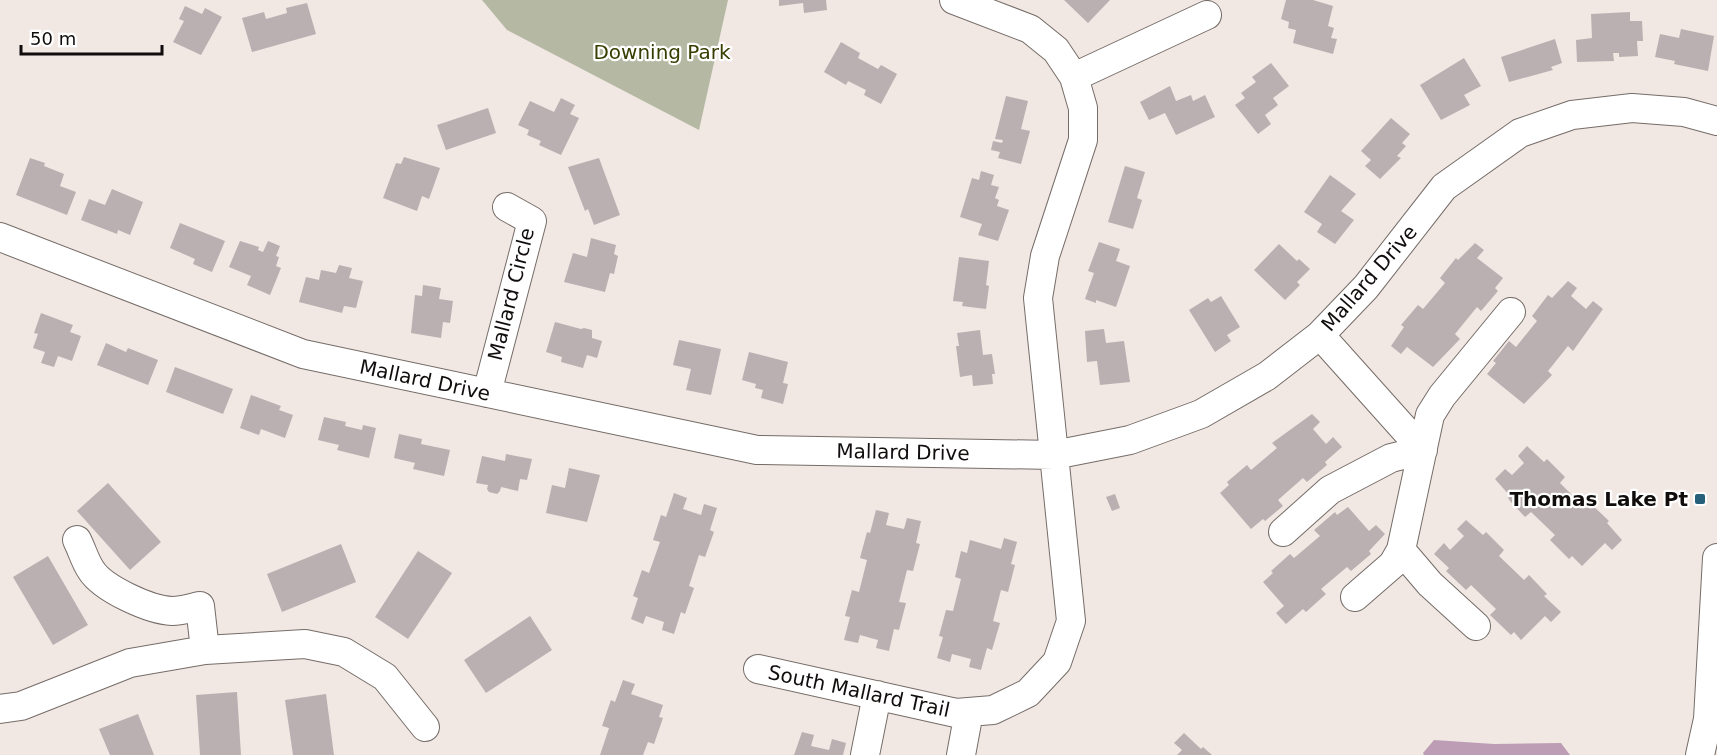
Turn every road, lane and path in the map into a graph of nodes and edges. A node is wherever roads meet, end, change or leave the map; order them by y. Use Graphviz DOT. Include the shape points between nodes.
graph roads {
  1 [pos="954,0"];
  2 [pos="1207,15"];
  3 [pos="1074,77"];
  4 [pos="1717,121"];
  5 [pos="507,207"];
  6 [pos="0,237"];
  7 [pos="1512,312"];
  8 [pos="1320,335"];
  9 [pos="487,393"];
  10 [pos="1423,450"];
  11 [pos="1054,454"];
  12 [pos="1283,532"];
  13 [pos="77,540"];
  14 [pos="1401,550"];
  15 [pos="1717,558"];
  16 [pos="1355,597"];
  17 [pos="1476,626"];
  18 [pos="205,650"];
  19 [pos="758,669"];
  20 [pos="877,696"];
  21 [pos="0,709"];
  22 [pos="969,712"];
  23 [pos="425,727"];
  24 [pos="865,755"];
  25 [pos="961,755"];
  26 [pos="1700,755"];
  1 -- 3 [label="street, South Mallard Trail" via="1030,29 1056,50"];
  2 -- 3 [label="street"];
  3 -- 11 [label="street, South Mallard Trail" via="1083,108 1083,140 1045,256 1038,298"];
  4 -- 8 [label="street, Mallard Drive" via="1684,112 1632,108 1572,116 1520,133 1444,187 1366,287"];
  5 -- 9 [label="street, Mallard Circle" via="532,221"];
  6 -- 9 [label="street, Mallard Drive" via="303,354"];
  7 -- 10 [label="street" via="1442,396 1430,415"];
  8 -- 10 [label="street"];
  8 -- 11 [label="street, Mallard Drive" via="1267,376 1201,414 1130,440"];
  9 -- 11 [label="street, Mallard Drive" via="757,450"];
  10 -- 12 [label="street" via="1391,458 1330,490"];
  10 -- 14 [label="street"];
  11 -- 22 [label="street, South Mallard Trail" via="1071,621 1057,662 1028,693 993,710"];
  13 -- 18 [label="street" via="100,581 121,593 156,609 174,611 200,606"];
  14 -- 16 [label="street" via="1393,564"];
  14 -- 17 [label="street" via="1430,584"];
  15 -- 26 [label="street" via="1708,720"];
  18 -- 21 [label="street" via="130,663 21,706"];
  18 -- 23 [label="street" via="305,644 344,652 385,677"];
  19 -- 20 [label="street, South Mallard Trail"];
  20 -- 22 [label="street, South Mallard Trail" via="956,713"];
  20 -- 24 [label="street"];
  22 -- 25 [label="street"];
}
